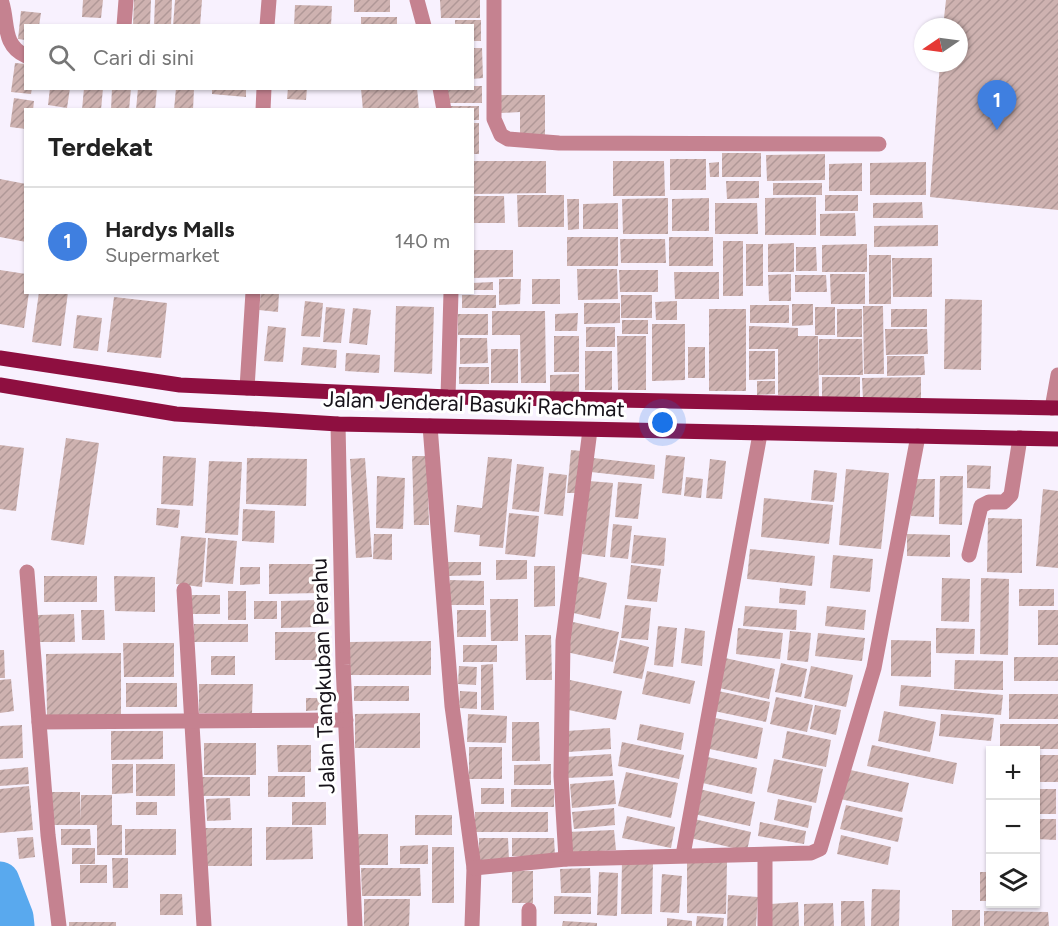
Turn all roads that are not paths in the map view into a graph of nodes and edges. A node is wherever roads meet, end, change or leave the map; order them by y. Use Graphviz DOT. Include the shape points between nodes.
graph roads {
  1 [pos="1,0"];
  2 [pos="126,0"];
  3 [pos="269,0"];
  4 [pos="417,0"];
  5 [pos="494,0"];
  6 [pos="124,24"];
  7 [pos="267,24"];
  8 [pos="423,24"];
  9 [pos="24,55"];
  10 [pos="264,90"];
  11 [pos="440,90"];
  12 [pos="263,108"];
  13 [pos="444,108"];
  14 [pos="879,144"];
  15 [pos="253,294"];
  16 [pos="451,294"];
  17 [pos="0,358"];
  18 [pos="1058,376"];
  19 [pos="0,386"];
  20 [pos="247,388"];
  21 [pos="448,397"];
  22 [pos="1055,408"];
  23 [pos="338,424"];
  24 [pos="430,426"];
  25 [pos="590,430"];
  26 [pos="760,434"];
  27 [pos="918,436"];
  28 [pos="1020,438"];
  29 [pos="1058,439"];
  30 [pos="969,555"];
  31 [pos="27,572"];
  32 [pos="184,590"];
  33 [pos="192,720"];
  34 [pos="346,720"];
  35 [pos="39,722"];
  36 [pos="683,855"];
  37 [pos="765,855"];
  38 [pos="567,859"];
  39 [pos="474,868"];
  40 [pos="529,910"];
  41 [pos="59,926"];
  42 [pos="204,926"];
  43 [pos="355,926"];
  44 [pos="472,926"];
  45 [pos="529,926"];
  46 [pos="765,926"];
  1 -- 9 [label="street" via="8,40"];
  2 -- 6 [label="street"];
  3 -- 7 [label="street"];
  4 -- 8 [label="street"];
  5 -- 14 [label="street" via="494,119 501,135 508,139 560,143"];
  10 -- 12 [label="street"];
  11 -- 13 [label="street"];
  15 -- 20 [label="street"];
  16 -- 21 [label="street"];
  17 -- 20 [label="main road, Jalan Jenderal Basuki Rachmat" via="180,385"];
  18 -- 22 [label="street"];
  19 -- 23 [label="main road, Jalan Jenderal Basuki Rachmat" via="176,414"];
  20 -- 21 [label="main road, Jalan Jenderal Basuki Rachmat"];
  21 -- 22 [label="main road, Jalan Jenderal Basuki Rachmat"];
  23 -- 24 [label="main road, Jalan Jenderal Basuki Rachmat"];
  23 -- 34 [label="street, Jalan Tangkuban Perahu"];
  24 -- 25 [label="main road, Jalan Jenderal Basuki Rachmat"];
  24 -- 39 [label="street" via="452,706"];
  25 -- 26 [label="main road, Jalan Jenderal Basuki Rachmat"];
  25 -- 38 [label="street" via="563,641 561,776"];
  26 -- 27 [label="main road, Jalan Jenderal Basuki Rachmat"];
  26 -- 36 [label="street"];
  27 -- 28 [label="main road, Jalan Jenderal Basuki Rachmat"];
  27 -- 37 [label="street" via="874,668 823,843 811,853"];
  28 -- 29 [label="main road, Jalan Jenderal Basuki Rachmat"];
  28 -- 30 [label="street" via="1011,495 1004,502 981,506"];
  31 -- 35 [label="street"];
  32 -- 33 [label="street"];
  33 -- 34 [label="street"];
  33 -- 35 [label="street"];
  33 -- 42 [label="street"];
  34 -- 43 [label="street, Jalan Tangkuban Perahu"];
  35 -- 41 [label="street"];
  36 -- 37 [label="street"];
  36 -- 38 [label="street"];
  37 -- 46 [label="street"];
  38 -- 39 [label="street"];
  39 -- 44 [label="street"];
  40 -- 45 [label="street"];
}
